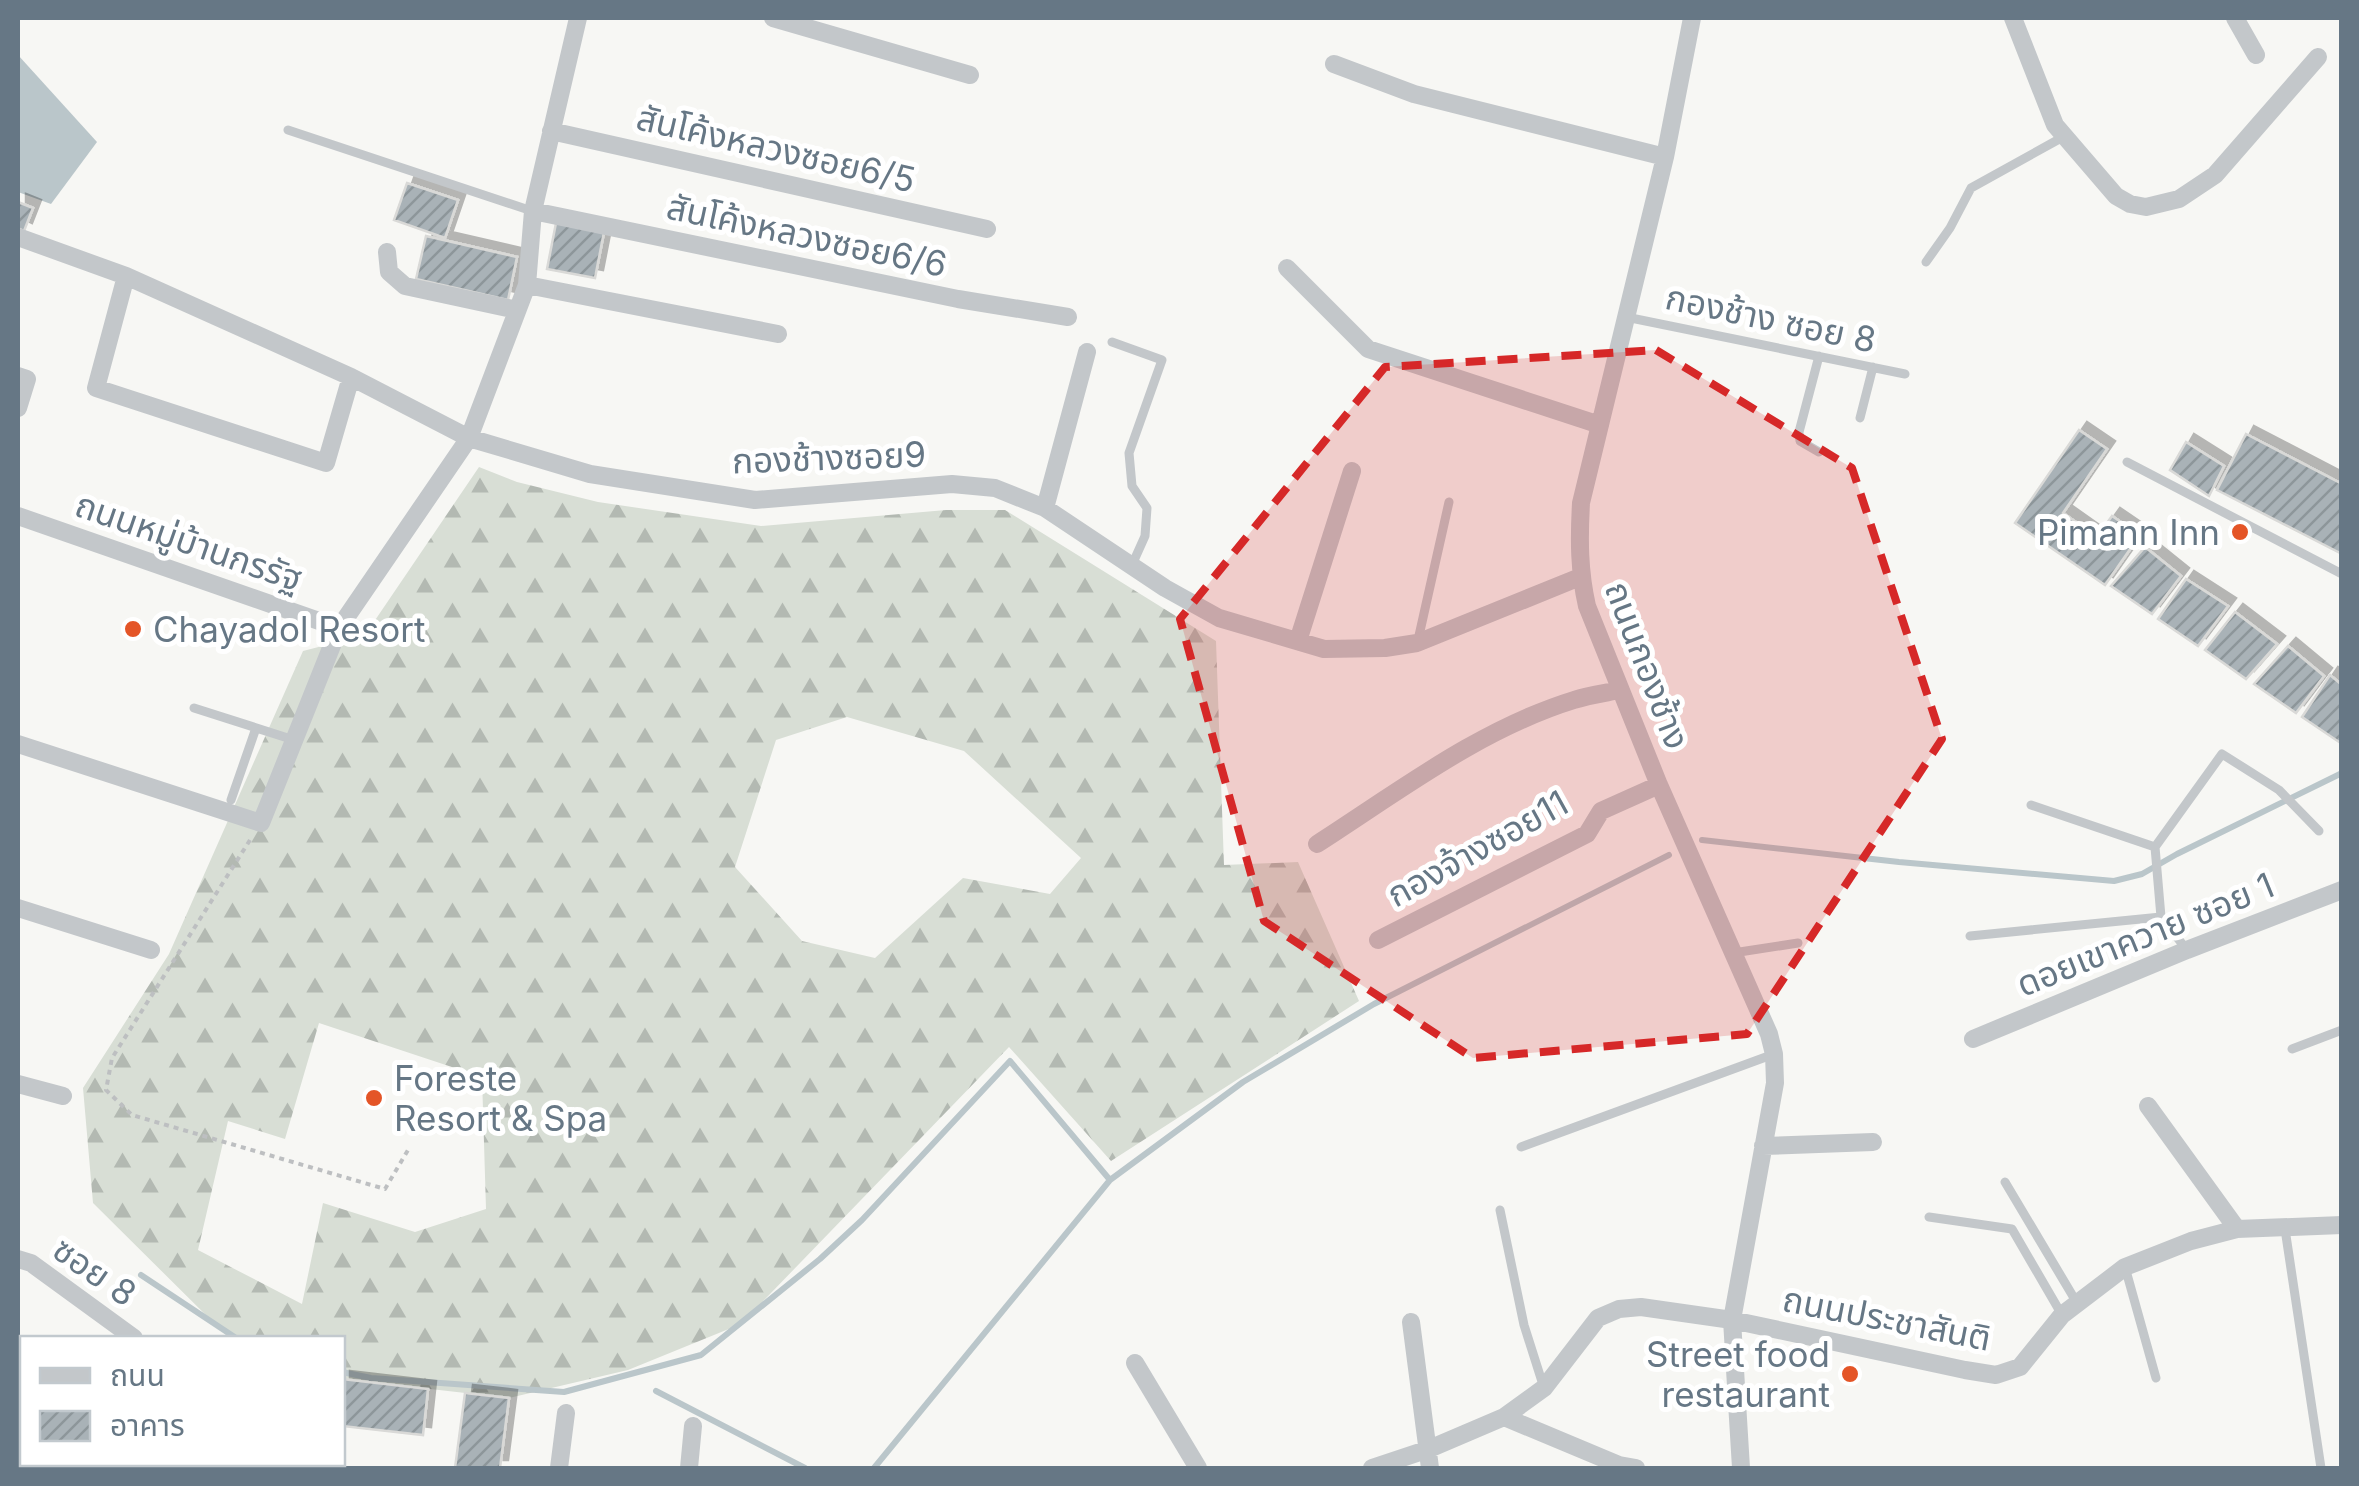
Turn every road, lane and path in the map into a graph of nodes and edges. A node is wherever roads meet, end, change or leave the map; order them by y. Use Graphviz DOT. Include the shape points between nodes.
graph roads {
  1 [pos="578,18"];
  2 [pos="773,18"];
  3 [pos="1692,18"];
  4 [pos="2014,18"];
  5 [pos="2235,18"];
  6 [pos="2256,55"];
  7 [pos="2318,57"];
  8 [pos="1334,64"];
  9 [pos="970,75"];
  10 [pos="288,130"];
  11 [pos="552,131"];
  12 [pos="2071,142"];
  13 [pos="1665,157"];
  14 [pos="532,211"];
  15 [pos="987,229"];
  16 [pos="18,238"];
  17 [pos="388,252"];
  18 [pos="1926,262"];
  19 [pos="1287,268"];
  20 [pos="126,276"];
  21 [pos="526,284"];
  22 [pos="518,310"];
  23 [pos="1068,317"];
  24 [pos="1626,317"];
  25 [pos="778,334"];
  26 [pos="1112,342"];
  27 [pos="1086,352"];
  28 [pos="1819,356"];
  29 [pos="1873,368"];
  30 [pos="1904,374"];
  31 [pos="18,376"];
  32 [pos="351,377"];
  33 [pos="18,408"];
  34 [pos="1860,418"];
  35 [pos="1600,424"];
  36 [pos="469,438"];
  37 [pos="1819,452"];
  38 [pos="2127,462"];
  39 [pos="1352,471"];
  40 [pos="1449,502"];
  41 [pos="1045,508"];
  42 [pos="18,516"];
  43 [pos="1132,566"];
  44 [pos="2342,574"];
  45 [pos="1580,577"];
  46 [pos="339,628"];
  47 [pos="1298,642"];
  48 [pos="1417,643"];
  49 [pos="1620,690"];
  50 [pos="194,708"];
  51 [pos="256,728"];
  52 [pos="294,740"];
  53 [pos="18,744"];
  54 [pos="1659,784"];
  55 [pos="231,800"];
  56 [pos="2031,805"];
  57 [pos="261,824"];
  58 [pos="2319,831"];
  59 [pos="1316,844"];
  60 [pos="2154,847"];
  61 [pos="2342,890"];
  62 [pos="18,908"];
  63 [pos="2161,917"];
  64 [pos="1970,936"];
  65 [pos="1378,940"];
  66 [pos="1798,942"];
  67 [pos="151,950"];
  68 [pos="2187,950"];
  69 [pos="1733,954"];
  70 [pos="2342,1030"];
  71 [pos="1973,1039"];
  72 [pos="2292,1049"];
  73 [pos="1774,1054"];
  74 [pos="18,1084"];
  75 [pos="63,1096"];
  76 [pos="2148,1106"];
  77 [pos="1873,1142"];
  78 [pos="1763,1146"];
  79 [pos="1520,1147"];
  80 [pos="408,1150"];
  81 [pos="2005,1182"];
  82 [pos="1500,1210"];
  83 [pos="1930,1217"];
  84 [pos="2342,1225"];
  85 [pos="2237,1229"];
  86 [pos="2286,1229"];
  87 [pos="18,1258"];
  88 [pos="2124,1267"];
  89 [pos="2069,1309"];
  90 [pos="1732,1320"];
  91 [pos="1411,1322"];
  92 [pos="131,1336"];
  93 [pos="1135,1363"];
  94 [pos="2156,1378"];
  95 [pos="1544,1388"];
  96 [pos="566,1413"];
  97 [pos="1504,1417"];
  98 [pos="692,1426"];
  99 [pos="1429,1449"];
  100 [pos="559,1468"];
  101 [pos="689,1468"];
  102 [pos="1198,1468"];
  103 [pos="1372,1468"];
  104 [pos="1430,1468"];
  105 [pos="1636,1468"];
  106 [pos="1741,1468"];
  107 [pos="2321,1468"];
  1 -- 11 [label="street"];
  2 -- 9 [label="street"];
  3 -- 13 [label="street, ถนนกองช้าง"];
  4 -- 12 [label="street" via="2055,125"];
  5 -- 6 [label="street"];
  7 -- 12 [label="street" via="2215,175 2179,199 2130,204"];
  8 -- 13 [label="street" via="1414,94"];
  10 -- 14 [label="lane"];
  11 -- 14 [label="street"];
  11 -- 15 [label="street, สันโค้งหลวงซอย6/5"];
  12 -- 18 [label="lane" via="1971,188"];
  13 -- 24 [label="street, ถนนกองช้าง"];
  14 -- 21 [label="street"];
  14 -- 23 [label="street, สันโค้งหลวงซอย6/6"];
  16 -- 20 [label="street, กองช้างซอย9"];
  17 -- 22 [label="street" via="389,272 405,286"];
  19 -- 35 [label="street" via="1368,348"];
  20 -- 32 [label="street, กองช้างซอย9"];
  20 -- 32 [label="street" via="96,388 326,463"];
  21 -- 22 [label="street"];
  21 -- 25 [label="street"];
  22 -- 36 [label="street"];
  24 -- 28 [label="lane, กองช้าง ซอย 8"];
  24 -- 35 [label="street, ถนนกองช้าง"];
  26 -- 43 [label="lane" via="1162,360 1129,453 1132,486 1146,508 1146,536"];
  27 -- 41 [label="street"];
  28 -- 29 [label="lane, กองช้าง ซอย 8"];
  28 -- 37 [label="lane" via="1799,432 1800,441"];
  29 -- 30 [label="lane, กองช้าง ซอย 8"];
  29 -- 34 [label="lane"];
  31 -- 33 [label="street" via="28,379"];
  32 -- 36 [label="street, กองช้างซอย9"];
  35 -- 45 [label="street, ถนนกองช้าง" via="1581,503"];
  36 -- 41 [label="street, กองช้างซอย9" via="590,474 755,500 952,484 995,488"];
  36 -- 46 [label="street"];
  38 -- 44 [label="lane"];
  39 -- 47 [label="street"];
  40 -- 48 [label="lane"];
  41 -- 43 [label="street, กองช้างซอย9"];
  42 -- 46 [label="street, ถนนหมู่บ้านกรรัฐ"];
  43 -- 47 [label="street, กองช้างซอย9" via="1219,618"];
  45 -- 48 [label="street, กองช้างซอย9"];
  45 -- 49 [label="street, ถนนกองช้าง"];
  46 -- 52 [label="street"];
  47 -- 48 [label="street, กองช้างซอย9" via="1324,649"];
  49 -- 54 [label="street, ถนนกองช้าง"];
  49 -- 59 [label="street" via="1574,700 1467,748"];
  50 -- 51 [label="lane"];
  51 -- 52 [label="lane"];
  51 -- 55 [label="lane"];
  52 -- 57 [label="street"];
  53 -- 57 [label="street"];
  54 -- 65 [label="street, กองจ้างซอย11" via="1602,811 1587,834"];
  54 -- 69 [label="street, ถนนกองช้าง"];
  56 -- 60 [label="lane"];
  57 -- 80 [label="path" via="112,1058 106,1090 132,1114 385,1189"];
  58 -- 60 [label="lane" via="2279,790 2222,754"];
  60 -- 63 [label="lane"];
  61 -- 68 [label="street, ดอยเขาควาย ซอย 1"];
  62 -- 67 [label="street"];
  63 -- 64 [label="lane"];
  63 -- 68 [label="lane"];
  66 -- 69 [label="lane"];
  68 -- 71 [label="street, ดอยเขาควาย ซอย 1"];
  69 -- 73 [label="street, ถนนกองช้าง"];
  70 -- 72 [label="lane"];
  73 -- 78 [label="street, ถนนกองช้าง"];
  73 -- 79 [label="lane"];
  74 -- 75 [label="street"];
  76 -- 85 [label="street"];
  77 -- 78 [label="street"];
  78 -- 90 [label="street, ถนนกองช้าง"];
  81 -- 89 [label="lane"];
  82 -- 95 [label="lane"];
  83 -- 89 [label="lane" via="2012,1229"];
  84 -- 86 [label="street, ถนนประชาสันติ"];
  85 -- 86 [label="street, ถนนประชาสันติ"];
  85 -- 88 [label="street, ถนนประชาสันติ"];
  86 -- 107 [label="lane"];
  87 -- 92 [label="street, ซอย 8"];
  88 -- 89 [label="street, ถนนประชาสันติ"];
  88 -- 94 [label="lane"];
  89 -- 90 [label="street, ถนนประชาสันติ" via="2020,1368 1996,1375"];
  90 -- 95 [label="street, ถนนประชาสันติ" via="1619,1309 1598,1318"];
  90 -- 106 [label="street, ถนนกองช้าง"];
  91 -- 99 [label="street"];
  93 -- 102 [label="street"];
  95 -- 97 [label="street, ถนนประชาสันติ"];
  96 -- 100 [label="street"];
  97 -- 99 [label="street, ถนนประชาสันติ"];
  97 -- 105 [label="street"];
  98 -- 101 [label="street"];
  99 -- 103 [label="street, ถนนประชาสันติ"];
  99 -- 104 [label="street"];
}
